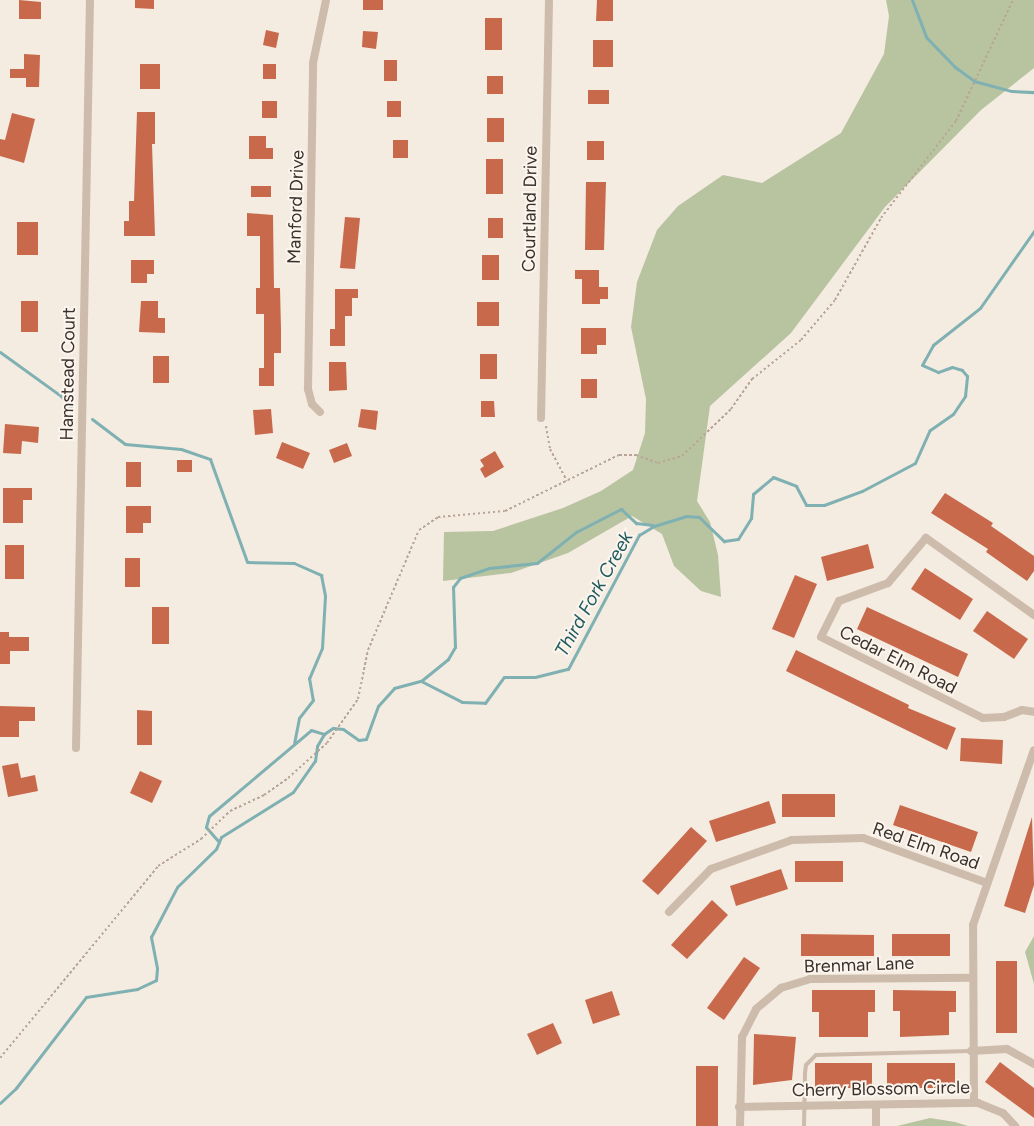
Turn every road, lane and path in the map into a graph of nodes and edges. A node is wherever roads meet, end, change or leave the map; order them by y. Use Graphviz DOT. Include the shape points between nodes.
graph roads {
  1 [pos="90,0"];
  2 [pos="326,0"];
  3 [pos="549,0"];
  4 [pos="1013,0"];
  5 [pos="320,412"];
  6 [pos="542,418"];
  7 [pos="567,481"];
  8 [pos="1034,615"];
  9 [pos="1034,712"];
  10 [pos="76,748"];
  11 [pos="1034,750"];
  12 [pos="987,883"];
  13 [pos="668,912"];
  14 [pos="972,978"];
  15 [pos="971,1051"];
  16 [pos="0,1058"];
  17 [pos="1034,1064"];
  18 [pos="974,1103"];
  19 [pos="804,1105"];
  20 [pos="876,1106"];
  21 [pos="740,1107"];
  22 [pos="740,1126"];
  23 [pos="804,1126"];
  24 [pos="876,1126"];
  25 [pos="1015,1126"];
  1 -- 10 [label="street, Hamstead Court"];
  2 -- 5 [label="street, Manford Drive" via="313,63 308,389 312,404"];
  3 -- 6 [label="street, Courtland Drive"];
  4 -- 7 [label="path" via="956,121 881,218 835,300 801,340 752,379 731,409 682,456 658,463 636,455 619,455"];
  6 -- 7 [label="path" via="549,432 550,449"];
  7 -- 16 [label="path" via="505,511 438,516 419,530 411,542 368,650 363,688 354,707 327,743 264,795 230,811 201,839 158,866"];
  8 -- 9 [label="street, Cedar Elm Road" via="926,538 888,583 839,601 821,637 982,718 1004,717 1022,710"];
  11 -- 12 [label="street"];
  12 -- 13 [label="street, Red Elm Road" via="863,838 792,840 711,869"];
  12 -- 14 [label="street" via="972,925"];
  14 -- 15 [label="street"];
  14 -- 21 [label="street, Brenmar Lane" via="821,978 781,988 756,1009 742,1037"];
  15 -- 17 [label="street" via="1007,1049"];
  15 -- 18 [label="street"];
  15 -- 19 [label="lane" via="816,1055 806,1065"];
  18 -- 20 [label="street, Cherry Blossom Circle"];
  18 -- 25 [label="street, Cherry Blossom Circle" via="994,1107"];
  19 -- 20 [label="street, Cherry Blossom Circle"];
  19 -- 21 [label="street, Cherry Blossom Circle"];
  19 -- 23 [label="lane"];
  20 -- 24 [label="street"];
  21 -- 22 [label="street, Brenmar Lane"];
}
